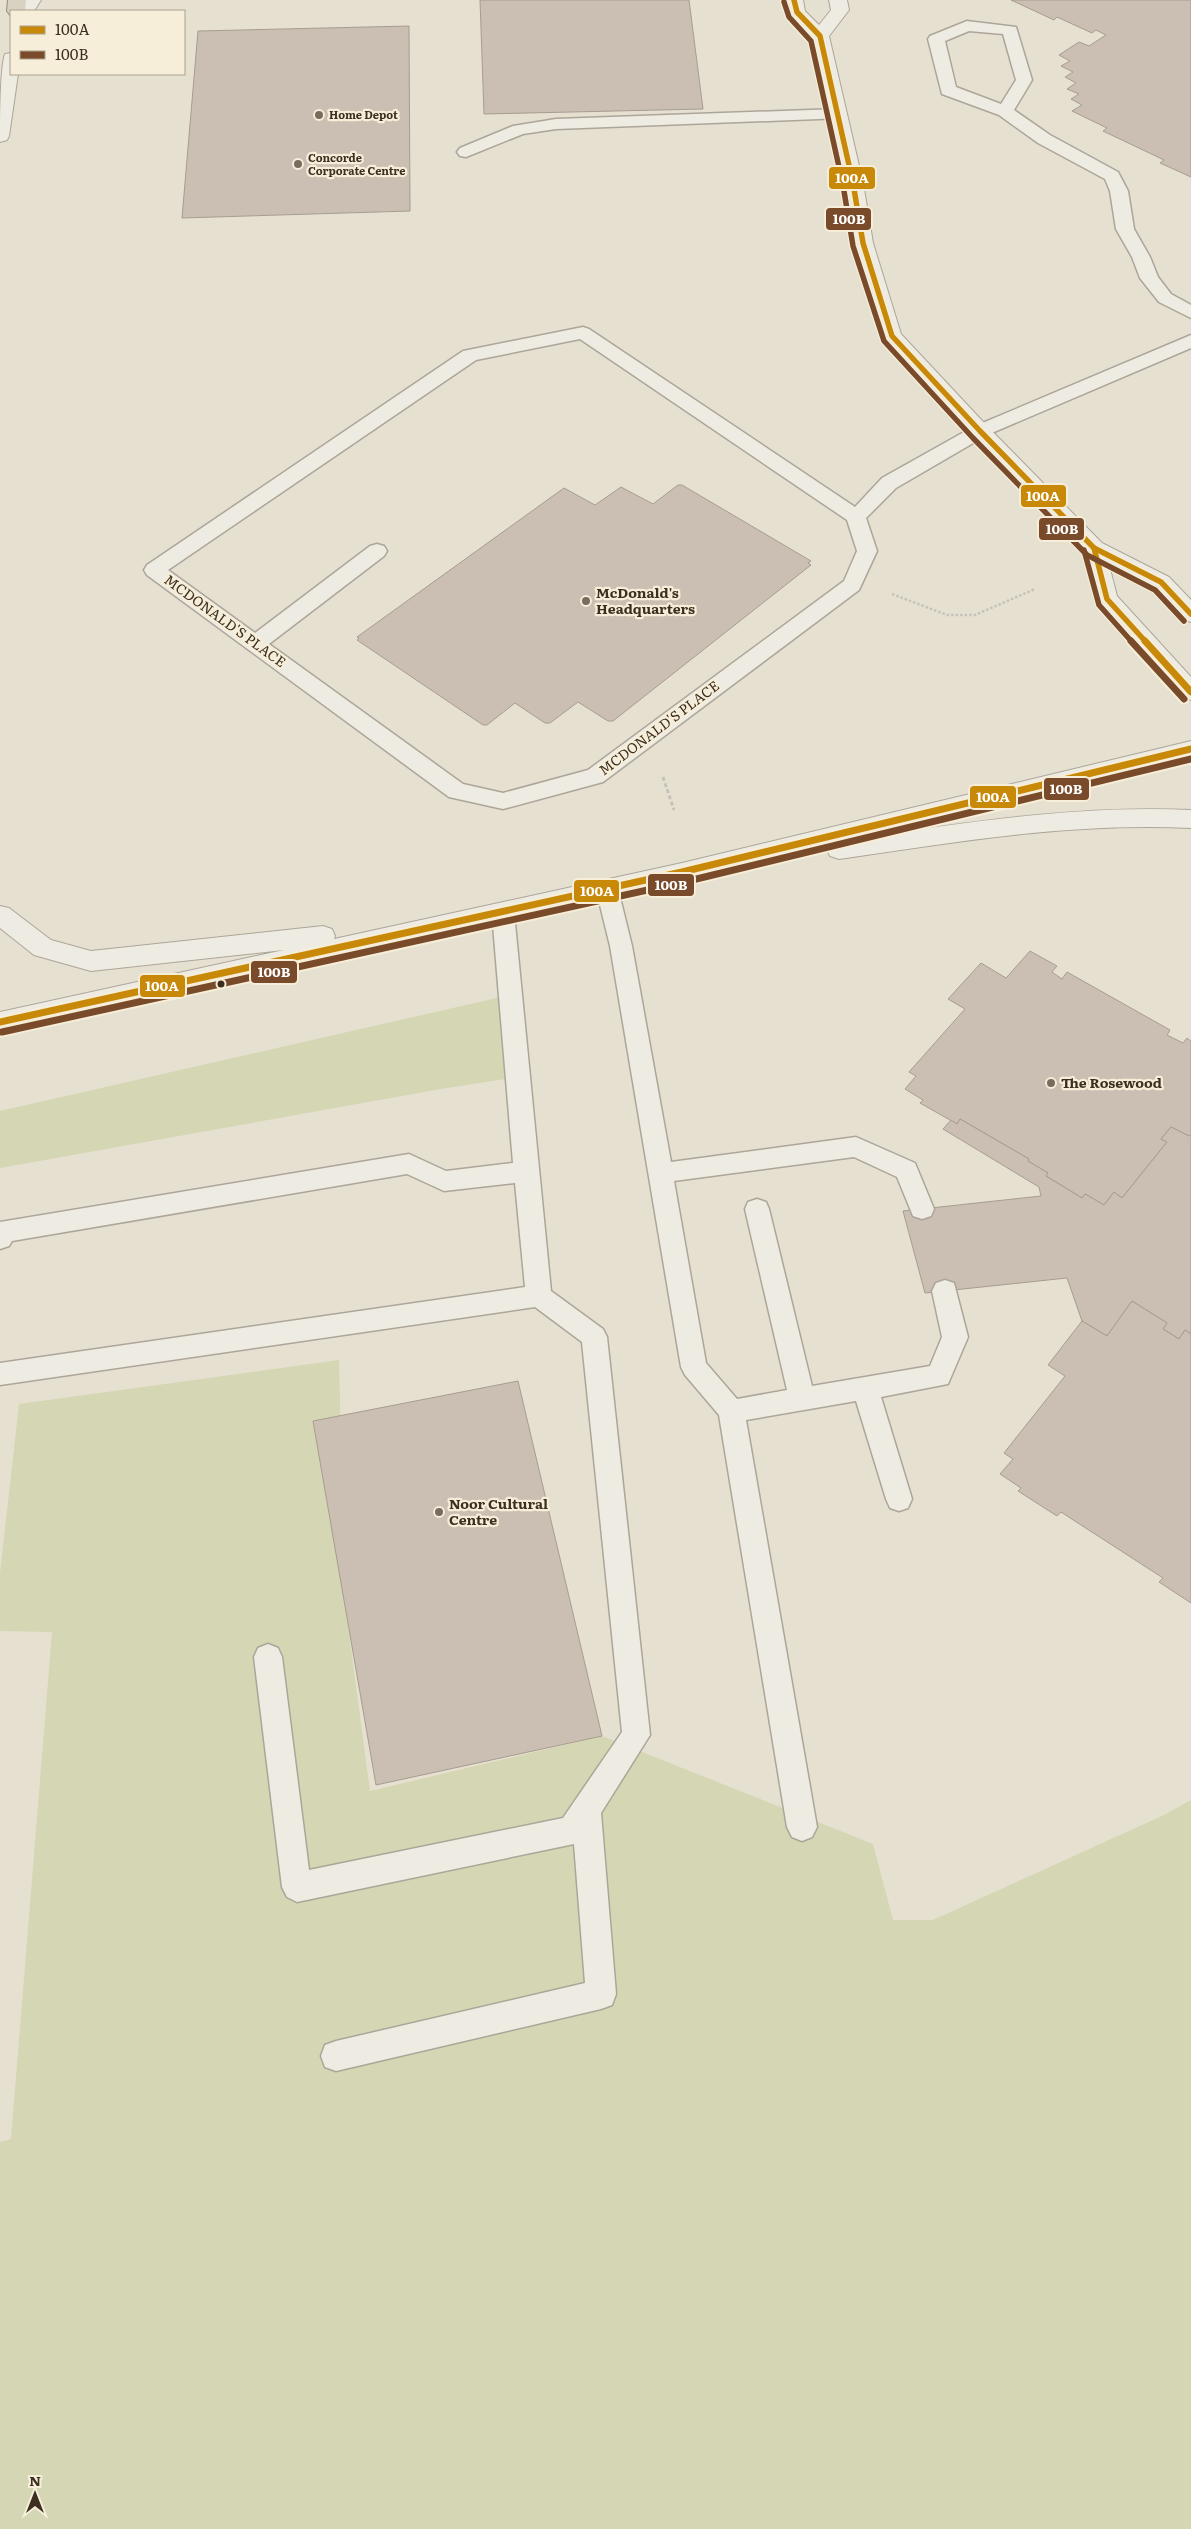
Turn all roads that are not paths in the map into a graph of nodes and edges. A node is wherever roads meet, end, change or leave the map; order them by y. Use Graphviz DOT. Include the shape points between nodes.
graph roads {
  1 [pos="794,0"];
  2 [pos="838,0"];
  3 [pos="820,36"];
  4 [pos="10,65"];
  5 [pos="1005,111"];
  6 [pos="838,114"];
  7 [pos="0,136"];
  8 [pos="466,152"];
  9 [pos="1191,312"];
  10 [pos="1191,341"];
  11 [pos="980,431"];
  12 [pos="856,517"];
  13 [pos="1094,548"];
  14 [pos="377,551"];
  15 [pos="1191,614"];
  16 [pos="255,644"];
  17 [pos="1191,692"];
  18 [pos="1191,749"];
  19 [pos="1191,818"];
  20 [pos="682,872"];
  21 [pos="607,889"];
  22 [pos="503,913"];
  23 [pos="0,915"];
  24 [pos="463,920"];
  25 [pos="0,1022"];
  26 [pos="526,1172"];
  27 [pos="660,1173"];
  28 [pos="757,1209"];
  29 [pos="922,1209"];
  30 [pos="0,1239"];
  31 [pos="945,1291"];
  32 [pos="539,1296"];
  33 [pos="0,1374"];
  34 [pos="865,1388"];
  35 [pos="802,1398"];
  36 [pos="731,1411"];
  37 [pos="899,1499"];
  38 [pos="268,1656"];
  39 [pos="586,1810"];
  40 [pos="802,1827"];
  41 [pos="336,2056"];
  1 -- 3 [label="street" via="797,12"];
  2 -- 3 [label="street" via="840,10"];
  3 -- 6 [label="street"];
  4 -- 7 [label="street"];
  5 -- 5 [label="lane" via="948,90 936,39 968,26 1010,30 1024,80"];
  5 -- 9 [label="lane" via="1044,139 1112,176 1119,191 1125,229 1149,278 1165,298"];
  6 -- 8 [label="lane" via="556,124 519,130"];
  6 -- 11 [label="street" via="863,243 892,336"];
  10 -- 11 [label="lane"];
  11 -- 12 [label="lane" via="889,483"];
  11 -- 13 [label="street"];
  12 -- 16 [label="lane, MCDONALD'S PLACE" via="867,551 852,585 595,776 503,801 457,791"];
  12 -- 16 [label="lane, MCDONALD'S PLACE" via="583,333 470,355 154,570"];
  13 -- 15 [label="street" via="1161,582"];
  13 -- 17 [label="street" via="1107,599"];
  14 -- 16 [label="lane"];
  18 -- 20 [label="street"];
  19 -- 20 [label="street" via="1154,815 1056,820"];
  20 -- 21 [label="street"];
  21 -- 22 [label="street"];
  21 -- 27 [label="lane" via="621,946"];
  22 -- 24 [label="street"];
  22 -- 26 [label="lane"];
  23 -- 24 [label="street" via="43,948 91,961"];
  24 -- 25 [label="street"];
  26 -- 30 [label="lane" via="444,1181 410,1164 1,1232"];
  26 -- 32 [label="lane"];
  27 -- 29 [label="lane" via="856,1147 906,1170"];
  27 -- 36 [label="lane" via="694,1367"];
  28 -- 35 [label="lane"];
  31 -- 34 [label="lane" via="955,1337 939,1376"];
  32 -- 33 [label="lane"];
  32 -- 39 [label="lane" via="594,1337 636,1735"];
  34 -- 35 [label="lane"];
  34 -- 37 [label="lane"];
  35 -- 36 [label="lane"];
  36 -- 40 [label="lane"];
  38 -- 39 [label="lane" via="297,1887 572,1831"];
  39 -- 41 [label="lane" via="601,1994"];
}
